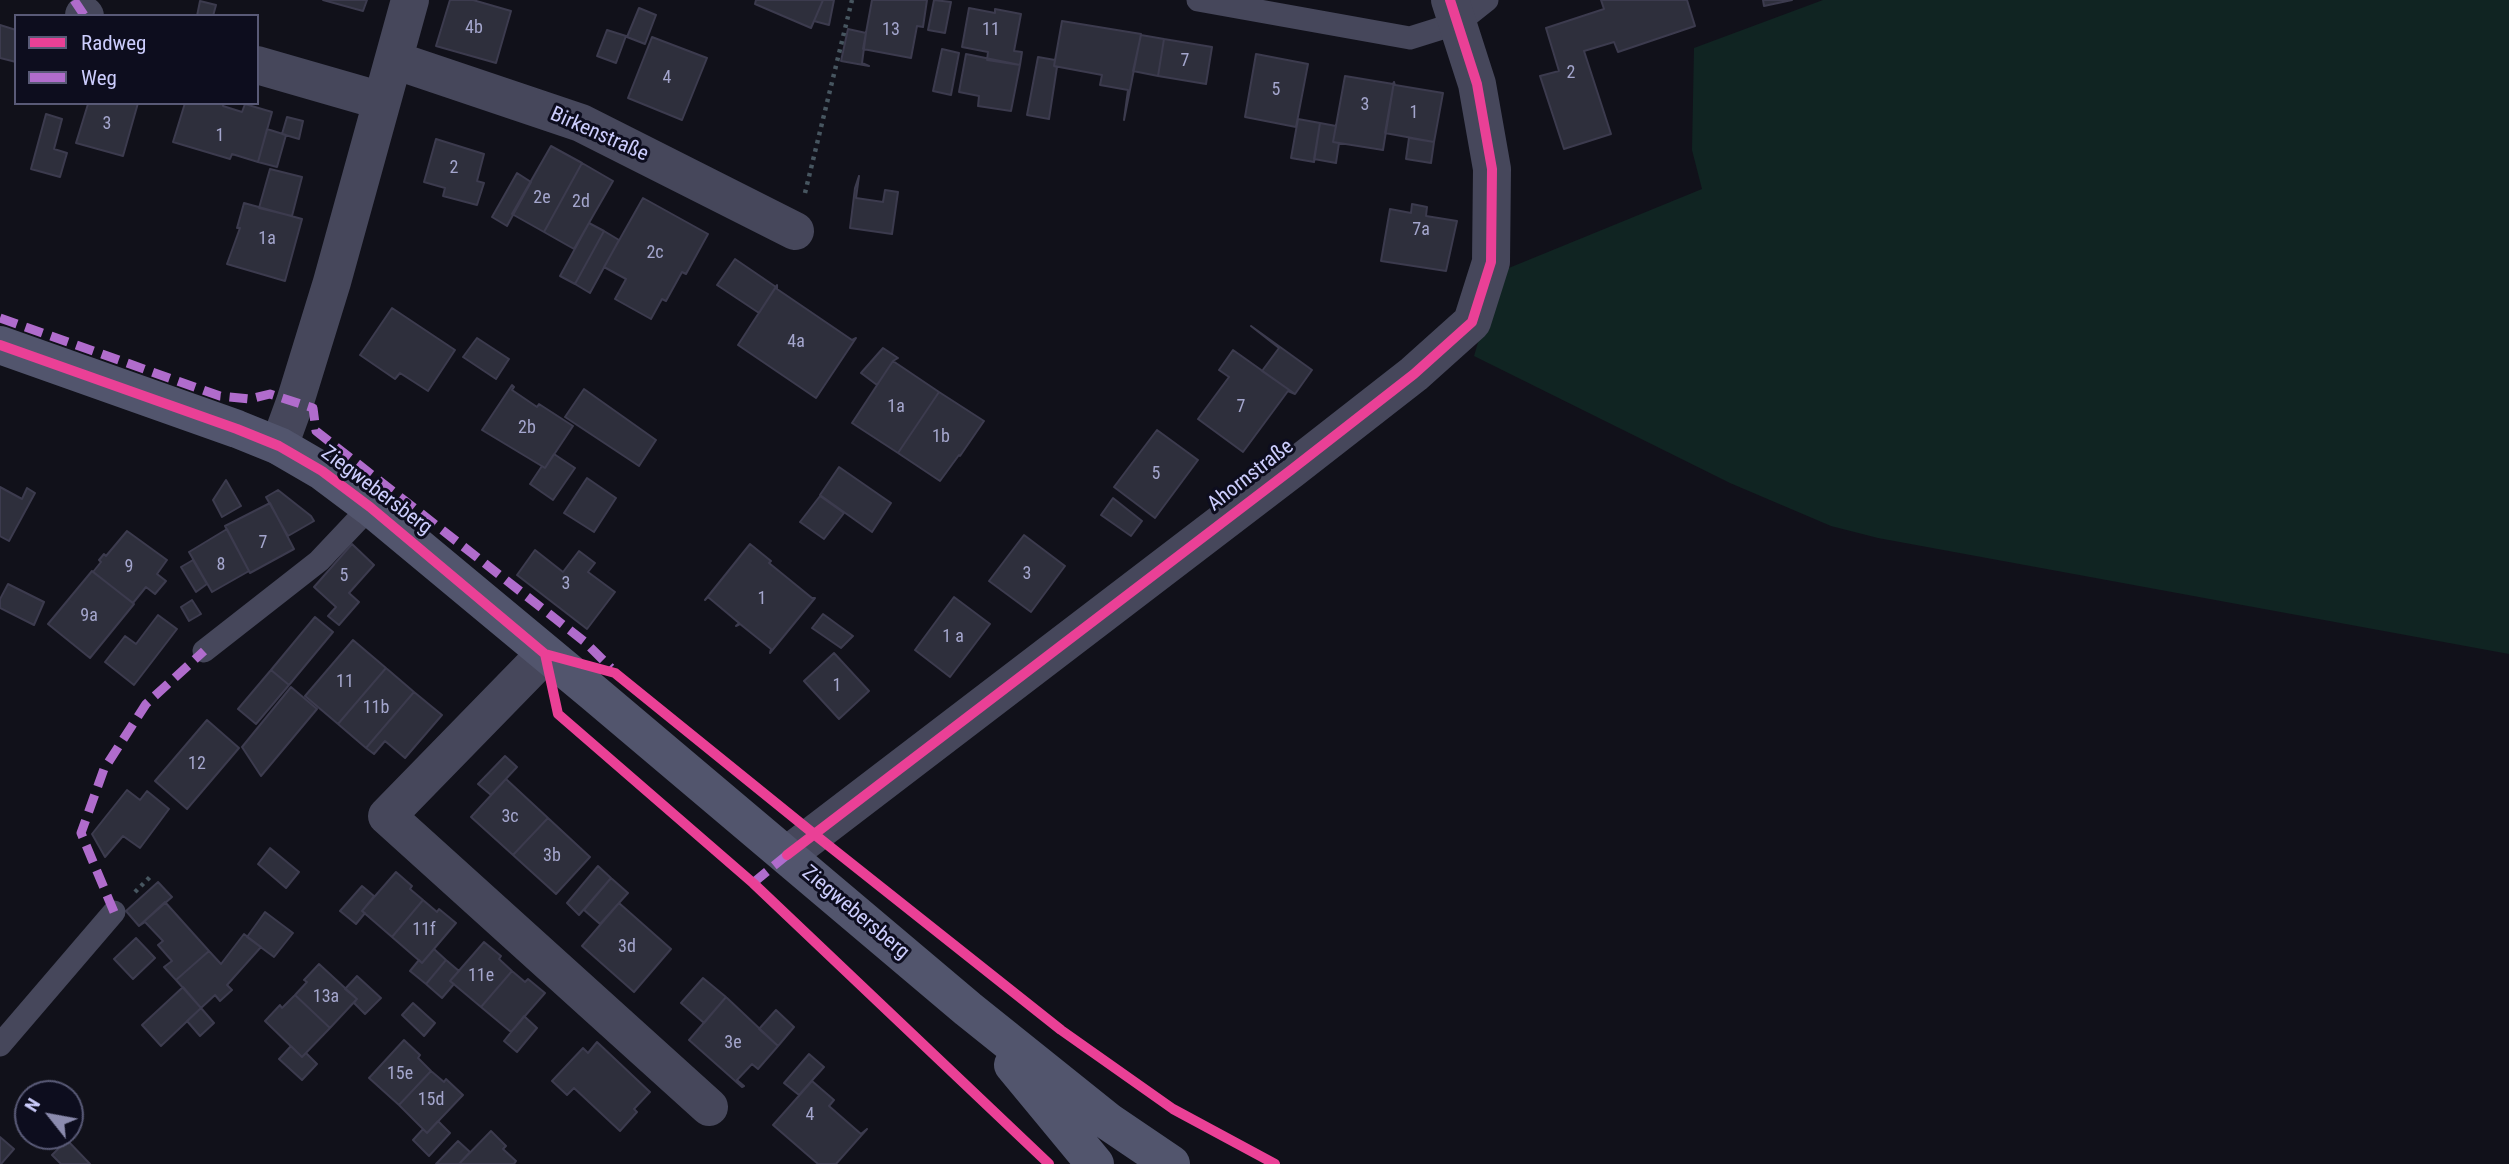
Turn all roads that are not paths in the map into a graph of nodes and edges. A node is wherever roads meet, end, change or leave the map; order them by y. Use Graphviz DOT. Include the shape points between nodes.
graph roads {
  1 [pos="410,0"];
  2 [pos="1198,0"];
  3 [pos="1465,8"];
  4 [pos="394,60"];
  5 [pos="259,66"];
  6 [pos="382,101"];
  7 [pos="795,231"];
  8 [pos="0,345"];
  9 [pos="279,446"];
  10 [pos="370,507"];
  11 [pos="204,651"];
  12 [pos="545,654"];
  13 [pos="787,855"];
  14 [pos="114,912"];
  15 [pos="968,1009"];
  16 [pos="0,1045"];
  17 [pos="709,1107"];
  18 [pos="1096,1164"];
  19 [pos="1171,1164"];
  1 -- 4 [label="street"];
  2 -- 3 [label="lane" via="1410,38"];
  3 -- 13 [label="street, Ahornstraße" via="1492,169 1491,262 1472,322 1301,462"];
  4 -- 6 [label="street"];
  4 -- 7 [label="street, Birkenstraße" via="581,123"];
  5 -- 6 [label="street"];
  6 -- 9 [label="street" via="332,282"];
  8 -- 9 [label="main road, Ziegwebersberg"];
  9 -- 10 [label="main road, Ziegwebersberg"];
  10 -- 11 [label="lane" via="319,561"];
  10 -- 12 [label="main road, Ziegwebersberg"];
  12 -- 13 [label="main road, Ziegwebersberg"];
  12 -- 17 [label="street" via="387,816"];
  13 -- 15 [label="main road, Ziegwebersberg"];
  14 -- 16 [label="lane"];
  15 -- 18 [label="main road"];
  15 -- 19 [label="main road, Ziegwebersberg" via="1109,1122"];
}
